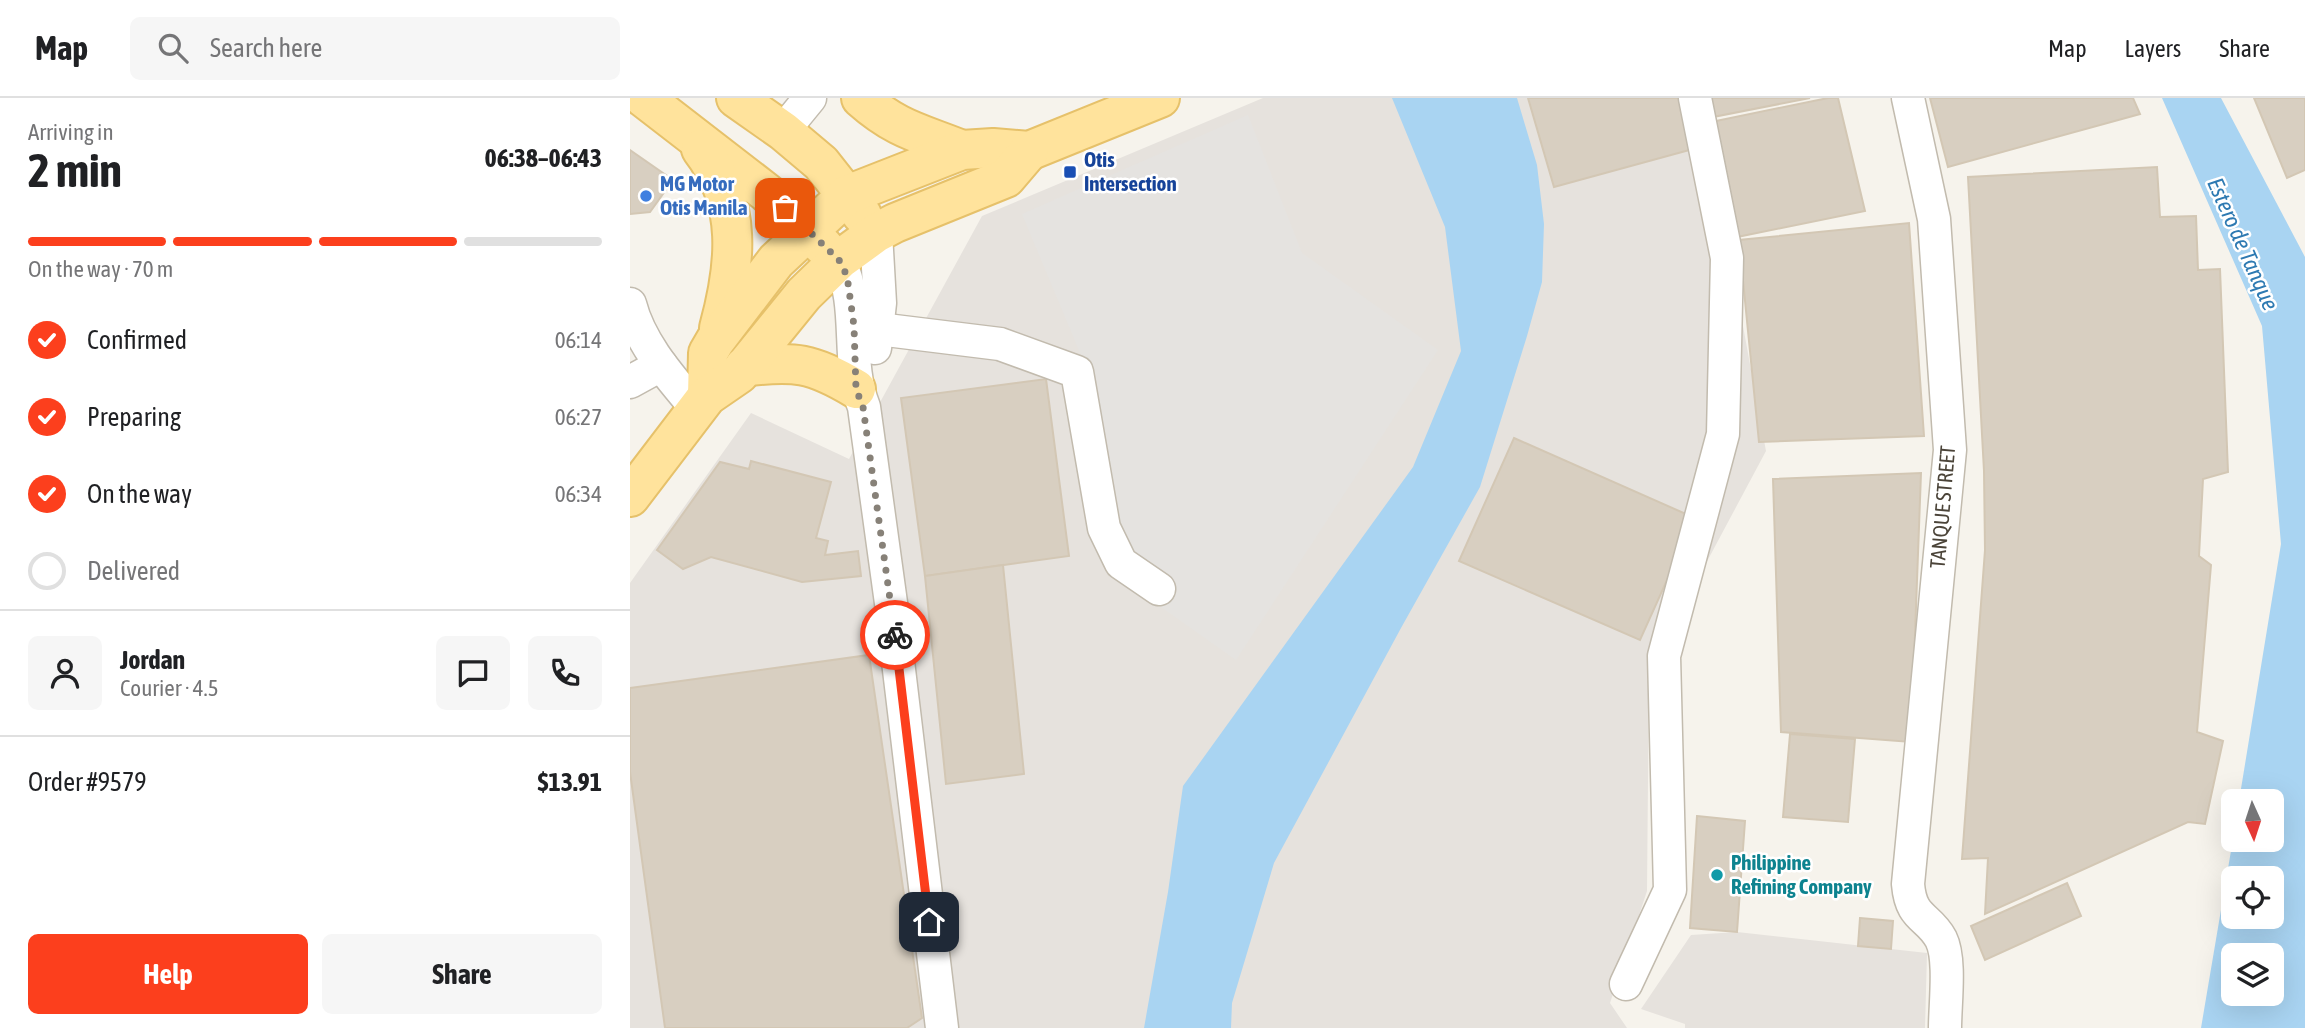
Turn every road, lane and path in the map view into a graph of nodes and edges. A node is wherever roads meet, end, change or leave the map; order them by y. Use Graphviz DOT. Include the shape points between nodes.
graph roads {
  1 [pos="645,98"];
  2 [pos="736,98"];
  3 [pos="810,98"];
  4 [pos="861,98"];
  5 [pos="1160,98"];
  6 [pos="1695,98"];
  7 [pos="1908,98"];
  8 [pos="1121,106"];
  9 [pos="684,128"];
  10 [pos="783,131"];
  11 [pos="962,150"];
  12 [pos="1030,151"];
  13 [pos="847,195"];
  14 [pos="807,231"];
  15 [pos="876,233"];
  16 [pos="839,260"];
  17 [pos="630,304"];
  18 [pos="866,327"];
  19 [pos="715,341"];
  20 [pos="661,365"];
  21 [pos="744,367"];
  22 [pos="630,382"];
  23 [pos="860,398"];
  24 [pos="702,403"];
  25 [pos="630,497"];
  26 [pos="1159,589"];
  27 [pos="1626,984"];
  28 [pos="942,1028"];
  29 [pos="1945,1028"];
  1 -- 9 [label="main road"];
  2 -- 10 [label="main road"];
  3 -- 10 [label="street"];
  4 -- 11 [label="main road" via="903,128"];
  5 -- 8 [label="main road"];
  6 -- 27 [label="street" via="1727,258 1723,434 1664,656 1670,890"];
  7 -- 29 [label="street, TANQUE STREET" via="1934,219 1950,450 1908,884 1909,899 1918,916 1940,936 1945,950"];
  8 -- 12 [label="main road"];
  9 -- 14 [label="main road" via="785,208"];
  9 -- 19 [label="main road" via="716,168 732,224 731,273"];
  10 -- 13 [label="main road" via="821,163"];
  11 -- 12 [label="main road"];
  11 -- 13 [label="main road"];
  12 -- 15 [label="main road" via="1006,178"];
  13 -- 14 [label="main road"];
  13 -- 15 [label="main road"];
  14 -- 16 [label="main road"];
  14 -- 19 [label="main road" via="776,261"];
  15 -- 16 [label="main road"];
  15 -- 18 [label="street" via="880,281"];
  16 -- 18 [label="street"];
  16 -- 21 [label="main road" via="804,294"];
  17 -- 20 [label="street"];
  18 -- 23 [label="street"];
  18 -- 26 [label="street" via="1000,344 1077,372 1104,528 1121,563"];
  19 -- 24 [label="main road" via="708,354"];
  20 -- 22 [label="street"];
  20 -- 24 [label="street"];
  21 -- 23 [label="main road" via="780,362 810,366 832,374"];
  21 -- 24 [label="main road"];
  23 -- 28 [label="street" via="891,603"];
  24 -- 25 [label="main road"];
}
